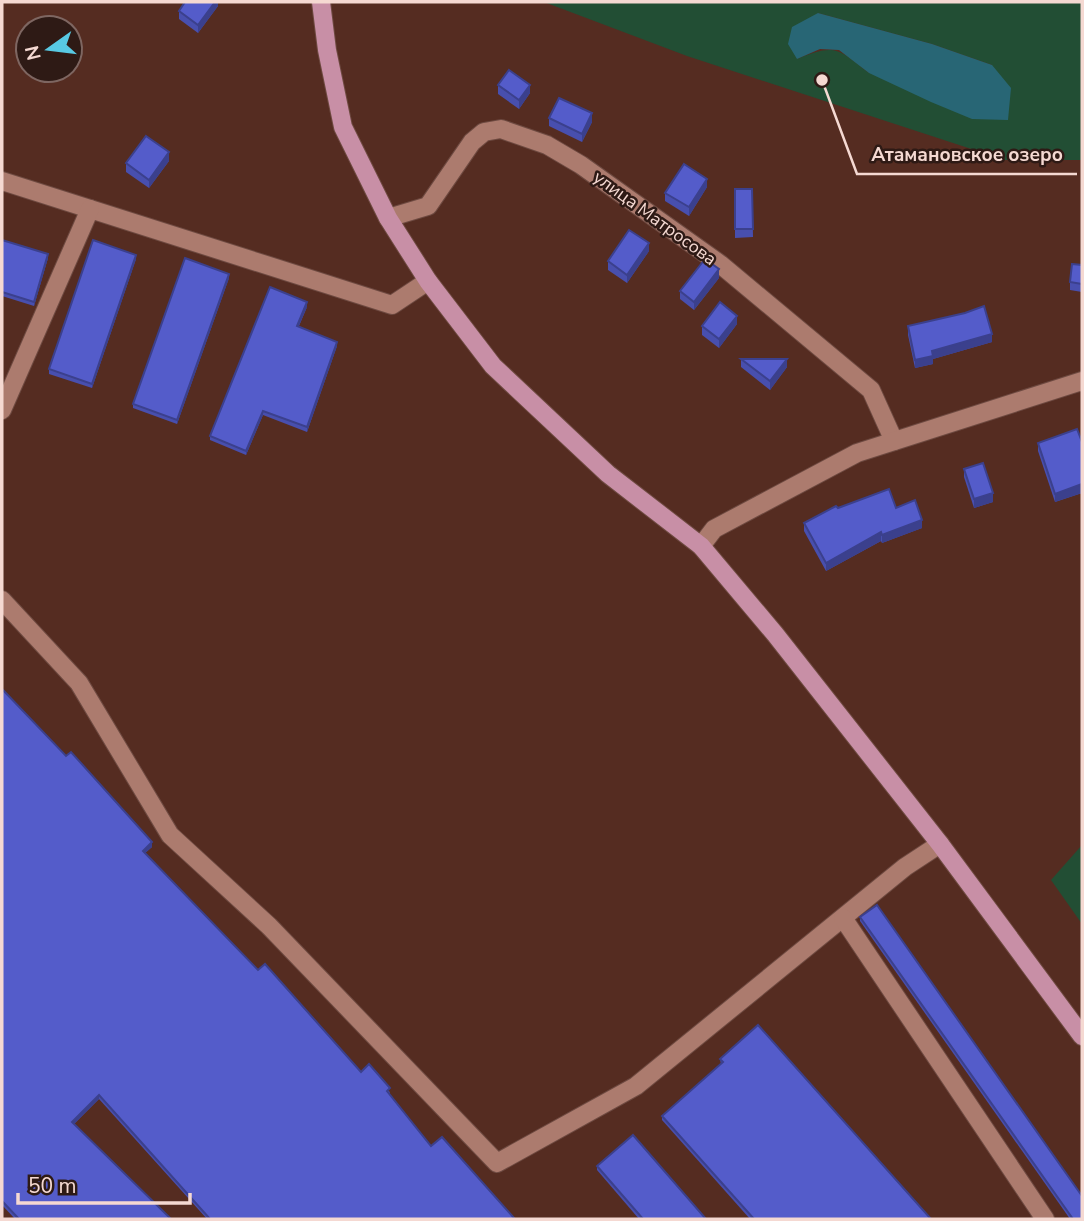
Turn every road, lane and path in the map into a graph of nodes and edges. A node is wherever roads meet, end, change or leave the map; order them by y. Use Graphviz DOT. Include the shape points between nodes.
graph roads {
  1 [pos="321,2"];
  2 [pos="2,181"];
  3 [pos="90,209"];
  4 [pos="388,218"];
  5 [pos="428,281"];
  6 [pos="1082,382"];
  7 [pos="2,410"];
  8 [pos="894,441"];
  9 [pos="701,546"];
  10 [pos="2,600"];
  11 [pos="940,844"];
  12 [pos="843,918"];
  13 [pos="1082,1036"];
  14 [pos="1045,1219"];
  1 -- 4 [label="main road" via="343,127"];
  2 -- 3 [label="street"];
  3 -- 5 [label="street" via="392,304"];
  3 -- 7 [label="street"];
  4 -- 5 [label="main road"];
  4 -- 8 [label="street, улица Матросова" via="428,206 472,142 484,132 501,129 547,145 720,264 871,390"];
  5 -- 9 [label="main road" via="493,366 608,474"];
  6 -- 8 [label="street"];
  8 -- 9 [label="street" via="857,453 714,529"];
  9 -- 11 [label="main road"];
  10 -- 12 [label="street" via="79,683 170,835 269,926 497,1163 636,1086"];
  11 -- 12 [label="street"];
  11 -- 13 [label="main road"];
  12 -- 14 [label="street"];
}
